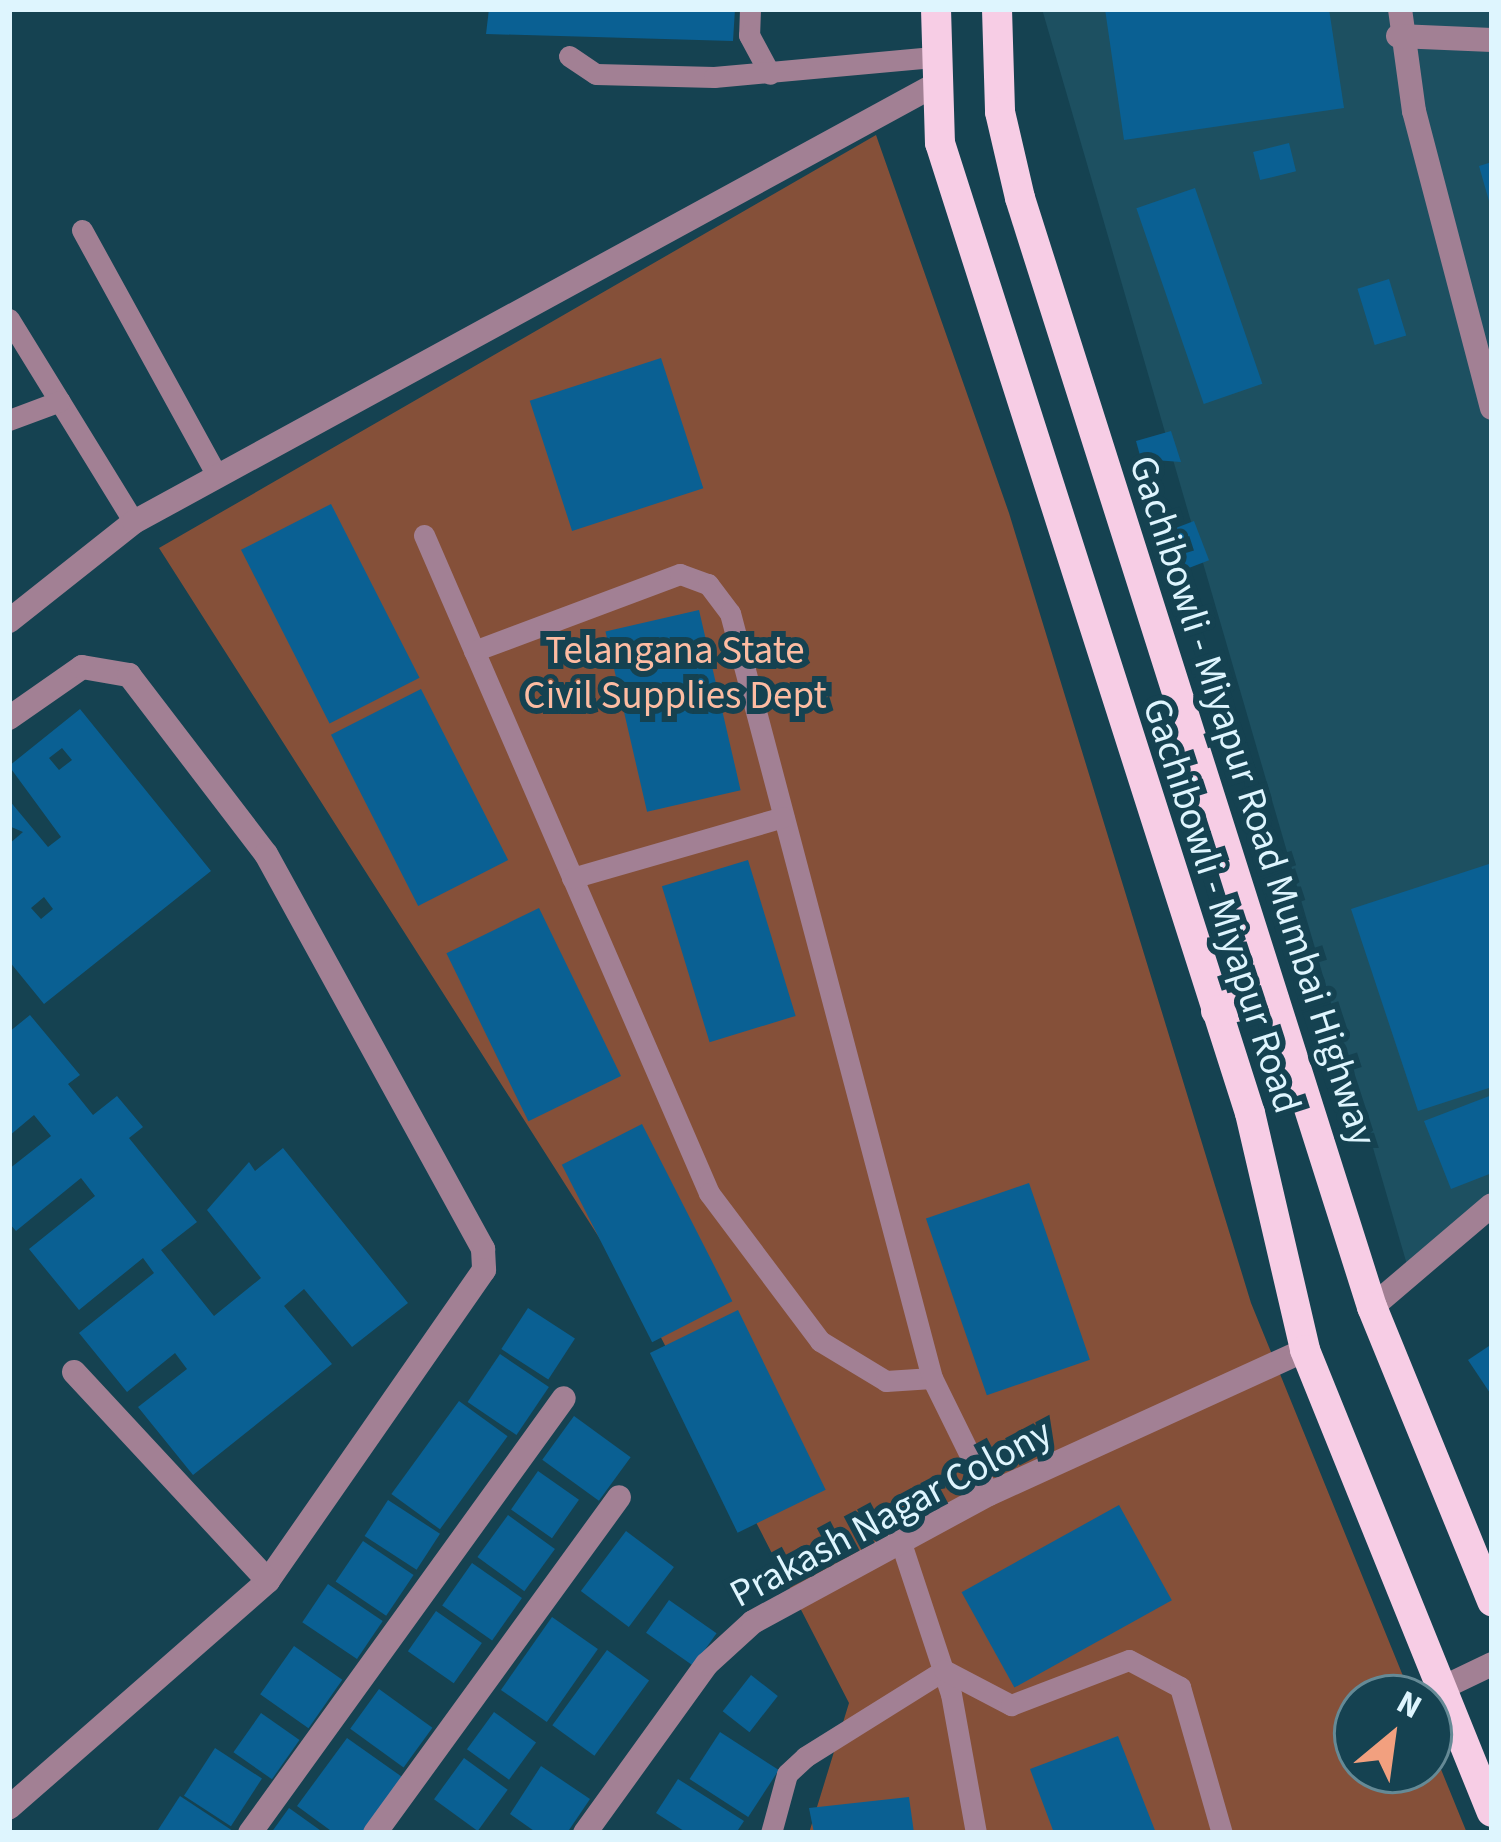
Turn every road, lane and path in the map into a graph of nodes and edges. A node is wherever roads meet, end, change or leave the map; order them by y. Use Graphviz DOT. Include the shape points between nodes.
graph roads {
  1 [pos="750,9"];
  2 [pos="936,9"];
  3 [pos="997,9"];
  4 [pos="1400,9"];
  5 [pos="1398,36"];
  6 [pos="1492,40"];
  7 [pos="569,56"];
  8 [pos="932,72"];
  9 [pos="770,74"];
  10 [pos="82,230"];
  11 [pos="9,319"];
  12 [pos="60,401"];
  13 [pos="1492,408"];
  14 [pos="9,420"];
  15 [pos="217,476"];
  16 [pos="134,521"];
  17 [pos="424,536"];
  18 [pos="9,621"];
  19 [pos="474,651"];
  20 [pos="9,718"];
  21 [pos="783,817"];
  22 [pos="572,878"];
  23 [pos="1274,999"];
  24 [pos="1216,1011"];
  25 [pos="1492,1205"];
  26 [pos="1372,1307"];
  27 [pos="1305,1350"];
  28 [pos="74,1372"];
  29 [pos="932,1378"];
  30 [pos="564,1398"];
  31 [pos="989,1494"];
  32 [pos="619,1497"];
  33 [pos="1481,1540"];
  34 [pos="901,1544"];
  35 [pos="268,1581"];
  36 [pos="1492,1600"];
  37 [pos="1492,1664"];
  38 [pos="944,1670"];
  39 [pos="1436,1674"];
  40 [pos="1453,1683"];
  41 [pos="1453,1715"];
  42 [pos="9,1808"];
  43 [pos="1492,1812"];
  44 [pos="250,1833"];
  45 [pos="375,1833"];
  46 [pos="585,1833"];
  47 [pos="771,1833"];
  48 [pos="976,1833"];
  49 [pos="1222,1833"];
  1 -- 9 [label="lane"];
  2 -- 8 [label="main road, Gachibowli - Miyapur Road"];
  3 -- 23 [label="main road, Gachibowli - Miyapur Road Mumbai Highway" via="1000,112 1020,198"];
  4 -- 5 [label="street"];
  5 -- 6 [label="street"];
  5 -- 13 [label="street"];
  7 -- 9 [label="lane" via="596,74"];
  8 -- 9 [label="lane"];
  8 -- 15 [label="street"];
  8 -- 24 [label="main road, Gachibowli - Miyapur Road" via="994,338"];
  10 -- 15 [label="lane"];
  11 -- 12 [label="lane"];
  12 -- 14 [label="lane"];
  12 -- 16 [label="lane"];
  15 -- 16 [label="street"];
  16 -- 18 [label="street"];
  17 -- 19 [label="lane"];
  19 -- 21 [label="lane" via="651,579 708,584 742,637"];
  19 -- 22 [label="lane"];
  20 -- 35 [label="street" via="82,667 107,662 129,674 266,854 483,1249 476,1288"];
  21 -- 22 [label="lane"];
  21 -- 29 [label="lane"];
  22 -- 29 [label="lane" via="710,1193 820,1341 886,1381"];
  23 -- 24 [label="main road"];
  23 -- 26 [label="main road, Gachibowli - Miyapur Road Mumbai Highway"];
  24 -- 27 [label="main road, Gachibowli - Miyapur Road"];
  25 -- 26 [label="street"];
  26 -- 33 [label="main road, Gachibowli - Miyapur Road Mumbai Highway"];
  27 -- 31 [label="street, Prakash Nagar Colony"];
  27 -- 39 [label="main road, Gachibowli - Miyapur Road"];
  28 -- 35 [label="street"];
  29 -- 31 [label="lane"];
  30 -- 44 [label="street"];
  31 -- 34 [label="street, Prakash Nagar Colony"];
  32 -- 45 [label="street"];
  33 -- 36 [label="main road, Gachibowli - Miyapur Road Mumbai Highway"];
  34 -- 38 [label="lane"];
  34 -- 46 [label="street, Prakash Nagar Colony" via="753,1622 707,1664"];
  35 -- 42 [label="street"];
  37 -- 40 [label="street"];
  38 -- 47 [label="lane" via="796,1766"];
  38 -- 48 [label="lane"];
  38 -- 49 [label="lane" via="1010,1705 1129,1660 1158,1667 1180,1687"];
  41 -- 43 [label="main road, Gachibowli - Miyapur Road"];
}
